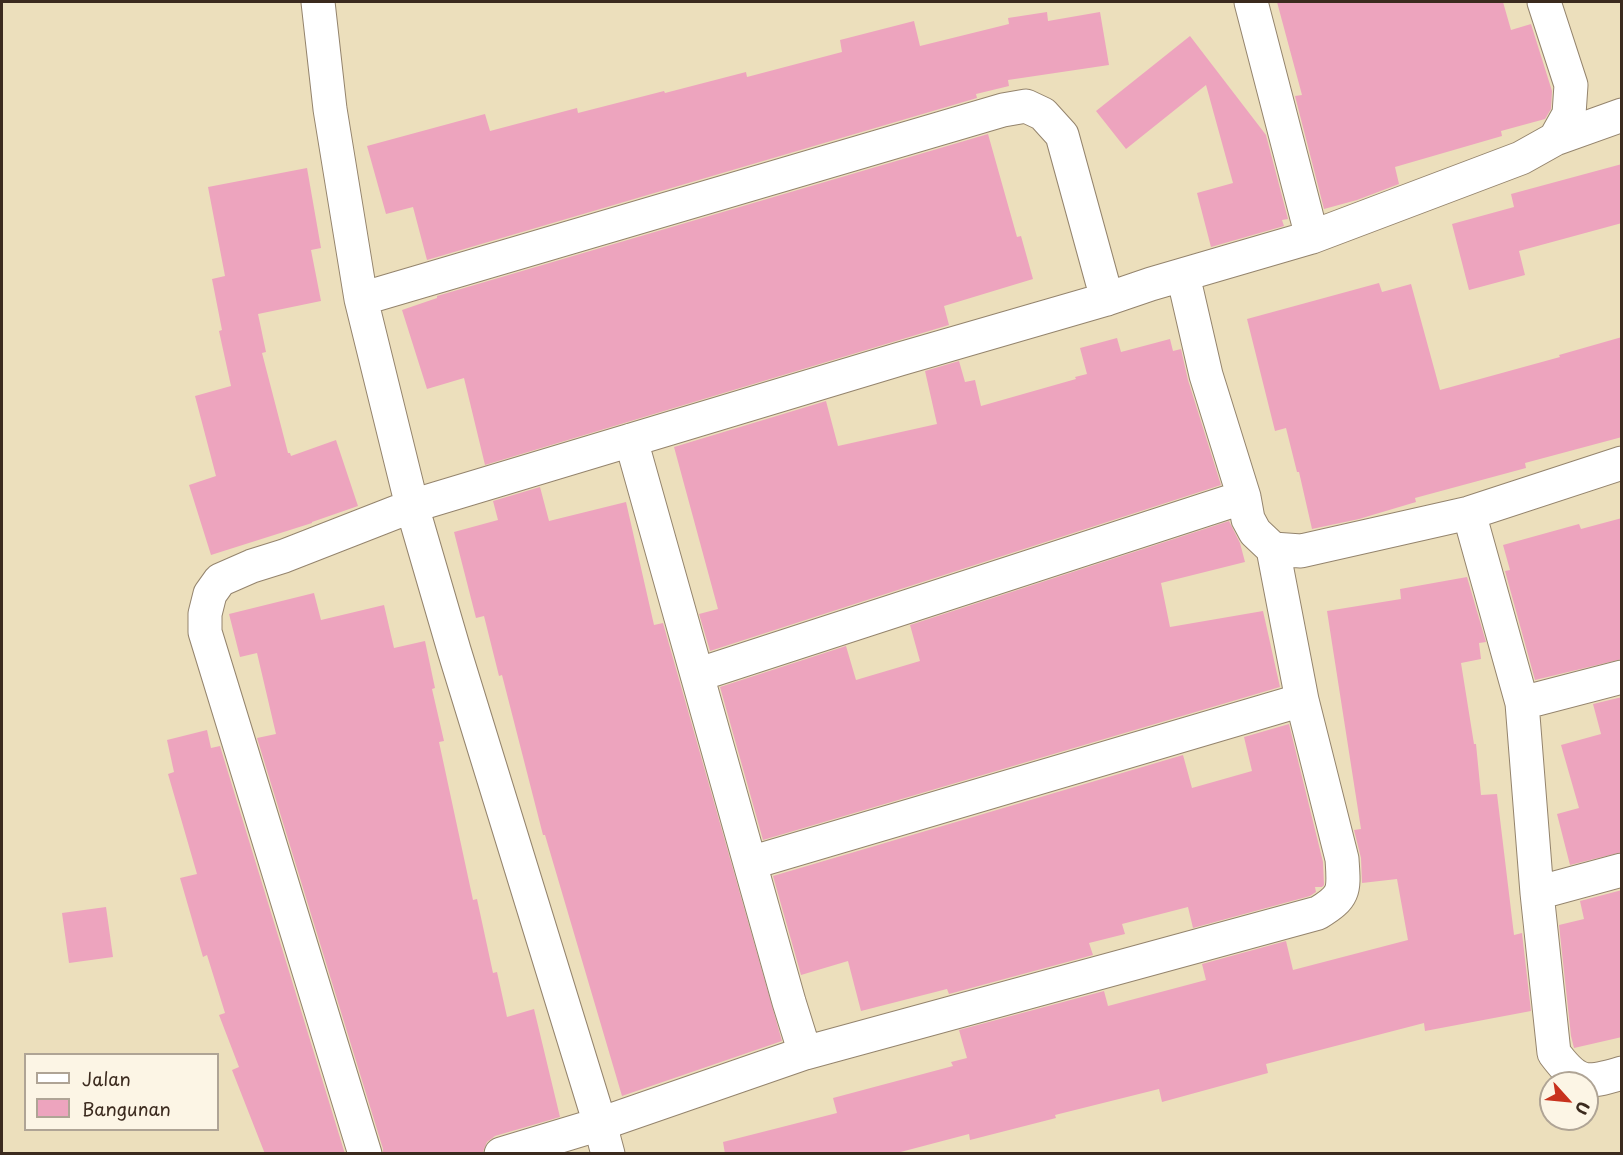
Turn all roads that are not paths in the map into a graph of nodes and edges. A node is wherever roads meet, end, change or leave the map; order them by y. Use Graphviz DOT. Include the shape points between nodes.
graph roads {
  1 [pos="318,2"];
  2 [pos="1251,2"];
  3 [pos="1544,2"];
  4 [pos="1622,115"];
  5 [pos="1555,139"];
  6 [pos="1312,237"];
  7 [pos="1184,275"];
  8 [pos="361,299"];
  9 [pos="1107,299"];
  10 [pos="631,440"];
  11 [pos="1622,463"];
  12 [pos="1244,497"];
  13 [pos="412,506"];
  14 [pos="1469,513"];
  15 [pos="1273,549"];
  16 [pos="697,675"];
  17 [pos="1622,677"];
  18 [pos="1302,700"];
  19 [pos="1522,703"];
  20 [pos="750,863"];
  21 [pos="1622,870"];
  22 [pos="1538,892"];
  23 [pos="805,1053"];
  24 [pos="1622,1073"];
  25 [pos="604,1139"];
  26 [pos="364,1154"];
  27 [pos="501,1154"];
  1 -- 8 [label="street" via="330,110"];
  2 -- 6 [label="street"];
  3 -- 5 [label="street" via="1571,85 1569,114"];
  4 -- 5 [label="street"];
  5 -- 6 [label="street" via="1521,158"];
  6 -- 7 [label="street"];
  7 -- 9 [label="street"];
  7 -- 12 [label="street" via="1206,375"];
  8 -- 9 [label="street" via="1026,106 1043,114 1062,135"];
  8 -- 13 [label="street"];
  9 -- 10 [label="street"];
  10 -- 13 [label="street"];
  10 -- 16 [label="street"];
  11 -- 14 [label="street"];
  12 -- 15 [label="street" via="1255,532"];
  12 -- 16 [label="street"];
  13 -- 25 [label="street"];
  13 -- 26 [label="street" via="220,580 210,594 205,614 206,632"];
  14 -- 15 [label="street" via="1301,551"];
  14 -- 19 [label="street"];
  15 -- 18 [label="street"];
  16 -- 20 [label="street"];
  17 -- 19 [label="street"];
  18 -- 20 [label="street"];
  18 -- 23 [label="street" via="1342,859 1344,886 1334,903 1318,913"];
  19 -- 22 [label="street"];
  20 -- 23 [label="street"];
  21 -- 22 [label="street"];
  22 -- 24 [label="street" via="1554,1053 1566,1070 1580,1078 1595,1081"];
  23 -- 25 [label="street"];
  25 -- 27 [label="street"];
}
